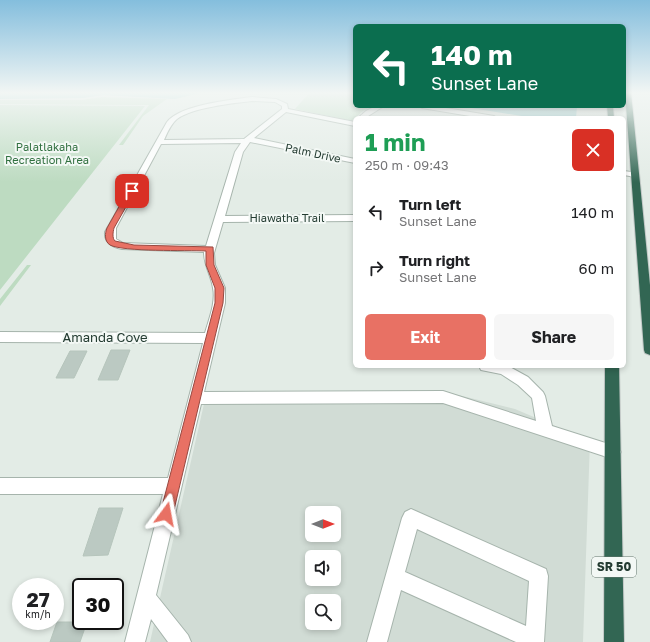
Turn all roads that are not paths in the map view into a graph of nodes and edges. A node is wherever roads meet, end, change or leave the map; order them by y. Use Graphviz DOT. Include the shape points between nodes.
graph roads {
  1 [pos="170,122"];
  2 [pos="270,122"];
  3 [pos="629,122"];
  4 [pos="247,140"];
  5 [pos="160,142"];
  6 [pos="353,161"];
  7 [pos="630,174"];
  8 [pos="353,218"];
  9 [pos="219,219"];
  10 [pos="210,248"];
  11 [pos="0,337"];
  12 [pos="210,338"];
  13 [pos="650,350"];
  14 [pos="504,368"];
  15 [pos="612,368"];
  16 [pos="195,398"];
  17 [pos="545,429"];
  18 [pos="613,452"];
  19 [pos="0,486"];
  20 [pos="173,486"];
  21 [pos="394,577"];
  22 [pos="146,598"];
  23 [pos="537,641"];
  24 [pos="135,642"];
  25 [pos="181,642"];
  26 [pos="377,642"];
  27 [pos="614,642"];
  1 -- 5 [label="street"];
  2 -- 4 [label="street"];
  3 -- 7 [label="highway"];
  4 -- 5 [label="street, Palm Drive"];
  4 -- 6 [label="street, Palm Drive"];
  4 -- 9 [label="street" via="239,152"];
  5 -- 10 [label="street" via="111,228 110,240 113,243 134,247"];
  7 -- 13 [label="highway"];
  8 -- 9 [label="street, Hiawatha Trail"];
  9 -- 10 [label="street"];
  10 -- 12 [label="street" via="210,265 220,295"];
  11 -- 12 [label="street, Amanda Cove"];
  12 -- 16 [label="street"];
  14 -- 17 [label="street" via="523,381 538,396"];
  15 -- 18 [label="highway, SR 50"];
  16 -- 17 [label="street" via="443,397"];
  16 -- 20 [label="street"];
  17 -- 18 [label="street"];
  18 -- 27 [label="highway, SR 50"];
  19 -- 20 [label="street"];
  20 -- 22 [label="street"];
  21 -- 23 [label="street"];
  21 -- 23 [label="street" via="410,518 539,576"];
  21 -- 26 [label="street"];
  22 -- 24 [label="street"];
  22 -- 25 [label="street"];
}
